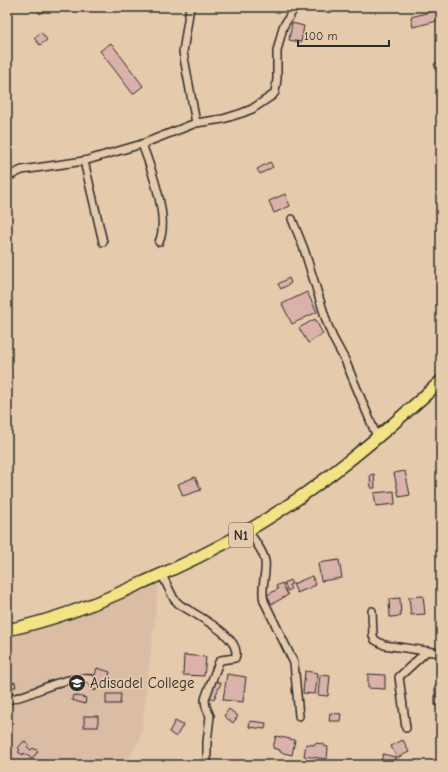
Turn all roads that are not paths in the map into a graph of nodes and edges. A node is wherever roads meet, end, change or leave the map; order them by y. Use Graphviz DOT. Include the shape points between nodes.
graph roads {
  1 [pos="190,7"];
  2 [pos="295,7"];
  3 [pos="196,123"];
  4 [pos="142,144"];
  5 [pos="84,161"];
  6 [pos="7,177"];
  7 [pos="292,219"];
  8 [pos="103,242"];
  9 [pos="159,242"];
  10 [pos="441,381"];
  11 [pos="377,437"];
  12 [pos="248,531"];
  13 [pos="162,575"];
  14 [pos="372,611"];
  15 [pos="7,630"];
  16 [pos="427,651"];
  17 [pos="441,653"];
  18 [pos="94,686"];
  19 [pos="7,700"];
  20 [pos="299,716"];
  21 [pos="406,728"];
  22 [pos="207,765"];
  1 -- 3 [label="street" via="183,43 183,58"];
  2 -- 3 [label="street" via="283,27 277,51 276,86 273,95 242,114"];
  3 -- 4 [label="street"];
  4 -- 5 [label="street"];
  4 -- 9 [label="street" via="158,191 162,234"];
  5 -- 6 [label="street" via="22,170"];
  5 -- 8 [label="street"];
  7 -- 11 [label="street" via="327,323"];
  10 -- 11 [label="highway, N1"];
  11 -- 12 [label="highway, N1" via="333,473"];
  12 -- 13 [label="highway, N1"];
  12 -- 20 [label="street" via="265,562 262,591 264,601 294,663"];
  13 -- 15 [label="highway, N1" via="87,608"];
  13 -- 22 [label="street" via="174,599 226,635 236,650 235,658 218,662 204,700 210,716"];
  14 -- 16 [label="street" via="373,636 380,644"];
  16 -- 17 [label="street"];
  16 -- 21 [label="street" via="399,677"];
  18 -- 19 [label="street" via="91,679 71,679 20,698"];
}
